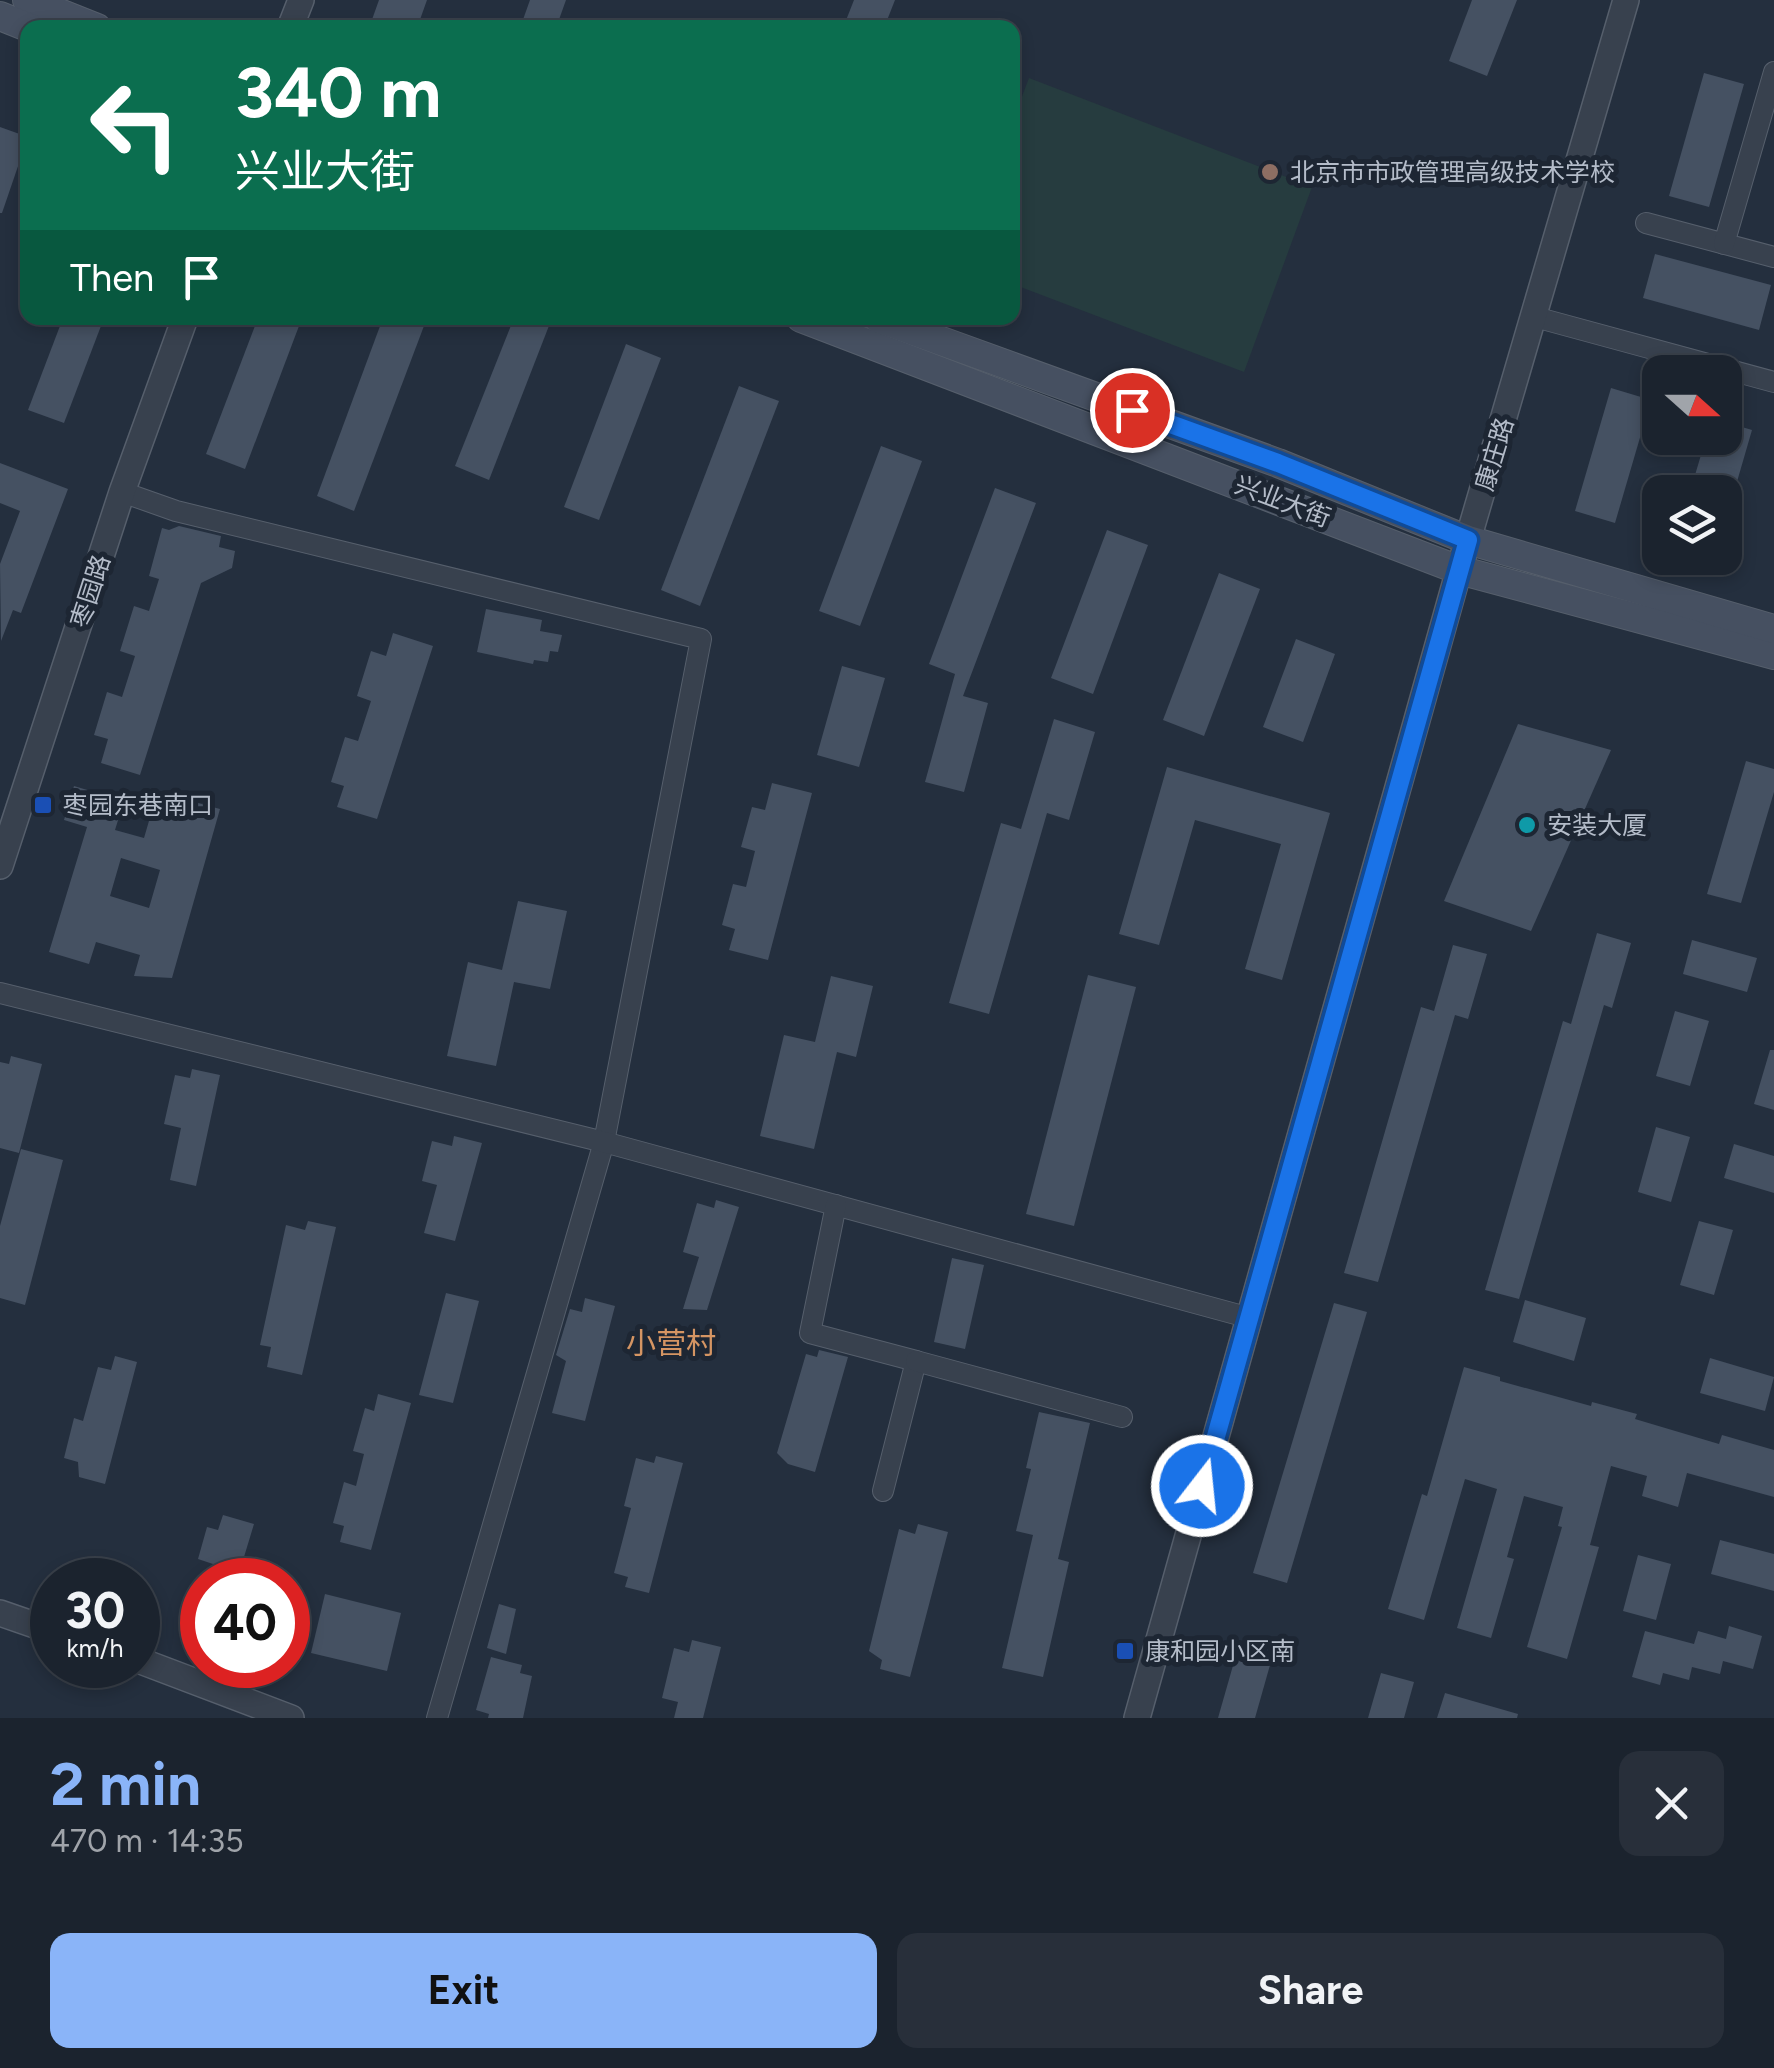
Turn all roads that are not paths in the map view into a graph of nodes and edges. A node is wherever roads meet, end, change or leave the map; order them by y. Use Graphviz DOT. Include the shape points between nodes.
graph roads {
  1 [pos="27,0"];
  2 [pos="1626,0"];
  3 [pos="76,20"];
  4 [pos="1774,72"];
  5 [pos="1646,223"];
  6 [pos="1724,244"];
  7 [pos="1774,257"];
  8 [pos="1535,317"];
  9 [pos="182,325"];
  10 [pos="819,325"];
  11 [pos="897,325"];
  12 [pos="1774,382"];
  13 [pos="122,492"];
  14 [pos="1468,540"];
  15 [pos="1459,570"];
  16 [pos="1774,628"];
  17 [pos="1774,655"];
  18 [pos="0,866"];
  19 [pos="0,992"];
  20 [pos="604,1142"];
  21 [pos="836,1205"];
  22 [pos="1250,1318"];
  23 [pos="916,1361"];
  24 [pos="1122,1417"];
  25 [pos="884,1490"];
  26 [pos="0,1613"];
  27 [pos="30,1623"];
  28 [pos="160,1668"];
  29 [pos="291,1718"];
  30 [pos="438,1718"];
  31 [pos="1137,1718"];
  1 -- 3 [label="main road"];
  2 -- 8 [label="street, 康庄路"];
  4 -- 6 [label="street"];
  5 -- 6 [label="street"];
  6 -- 7 [label="street"];
  8 -- 12 [label="street"];
  8 -- 14 [label="street, 康庄路"];
  9 -- 13 [label="street, 枣园路"];
  10 -- 15 [label="main road, 兴业大街"];
  11 -- 14 [label="main road, 兴业大街" via="1278,463"];
  13 -- 18 [label="street, 枣园路"];
  13 -- 20 [label="street" via="176,511 701,639"];
  14 -- 15 [label="street, 康庄路"];
  14 -- 16 [label="main road, 兴业大街"];
  15 -- 17 [label="main road, 兴业大街"];
  15 -- 22 [label="street, 康庄路"];
  19 -- 20 [label="street"];
  20 -- 21 [label="street"];
  20 -- 30 [label="street"];
  21 -- 22 [label="street"];
  21 -- 23 [label="street" via="810,1333"];
  22 -- 31 [label="street, 康庄路"];
  23 -- 24 [label="street"];
  23 -- 25 [label="street"];
  26 -- 27 [label="street"];
  28 -- 29 [label="street"];
}
